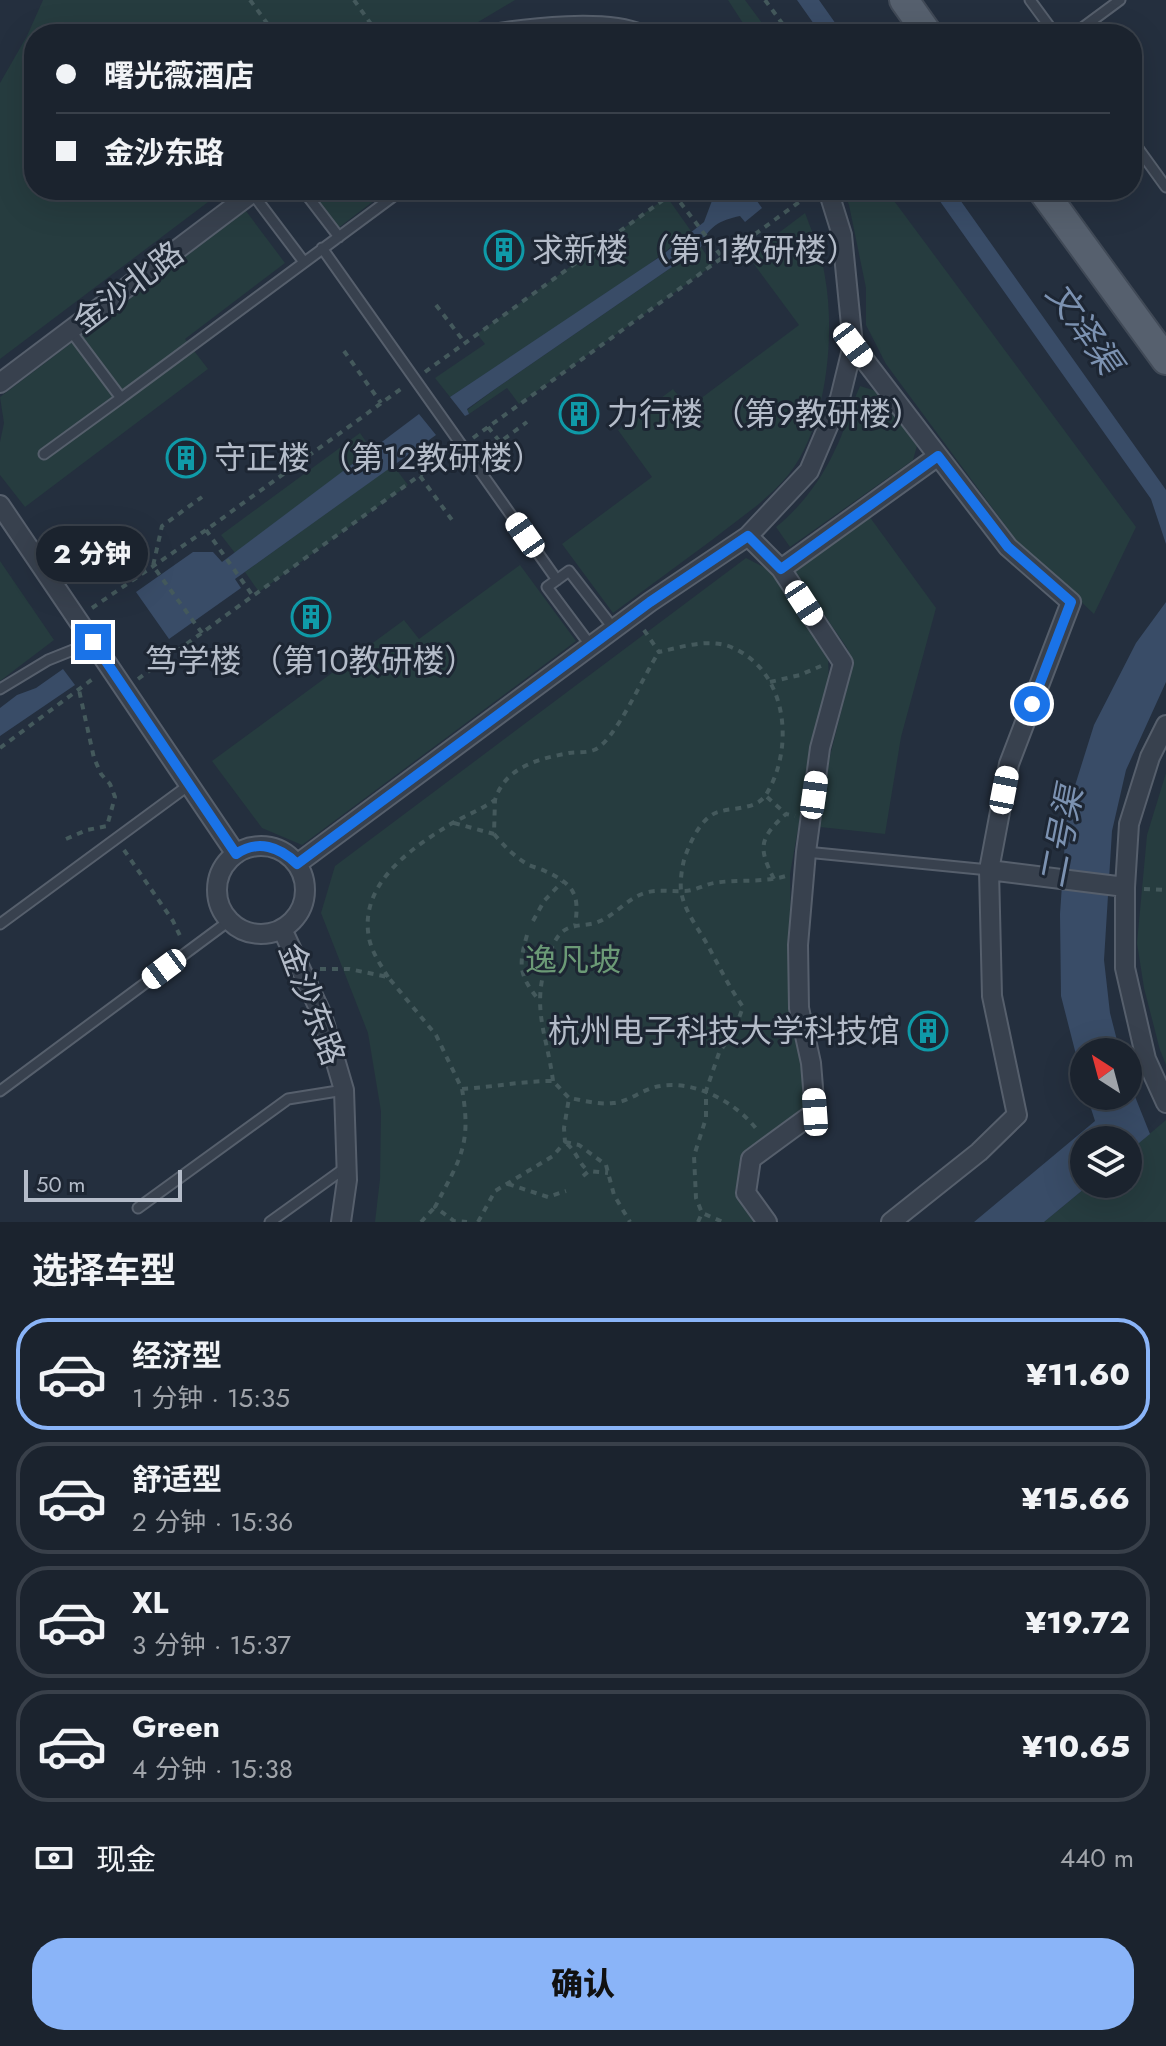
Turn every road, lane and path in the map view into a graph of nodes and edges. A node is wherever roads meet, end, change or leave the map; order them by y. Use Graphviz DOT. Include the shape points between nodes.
graph roads {
  1 [pos="250,0"];
  2 [pos="354,0"];
  3 [pos="765,0"];
  4 [pos="904,0"];
  5 [pos="1030,0"];
  6 [pos="1120,0"];
  7 [pos="268,24"];
  8 [pos="371,24"];
  9 [pos="783,24"];
  10 [pos="921,24"];
  11 [pos="1048,24"];
  12 [pos="1088,24"];
  13 [pos="1142,154"];
  14 [pos="1166,187"];
  15 [pos="242,200"];
  16 [pos="260,200"];
  17 [pos="311,200"];
  18 [pos="389,200"];
  19 [pos="663,200"];
  20 [pos="681,200"];
  21 [pos="831,200"];
  22 [pos="1049,200"];
  23 [pos="339,237"];
  24 [pos="322,248"];
  25 [pos="723,258"];
  26 [pos="304,262"];
  27 [pos="436,305"];
  28 [pos="70,330"];
  29 [pos="465,343"];
  30 [pos="853,345"];
  31 [pos="344,351"];
  32 [pos="1166,360"];
  33 [pos="415,378"];
  34 [pos="0,383"];
  35 [pos="121,398"];
  36 [pos="381,403"];
  37 [pos="527,422"];
  38 [pos="488,427"];
  39 [pos="44,454"];
  40 [pos="938,456"];
  41 [pos="420,476"];
  42 [pos="202,497"];
  43 [pos="0,505"];
  44 [pos="452,520"];
  45 [pos="206,530"];
  46 [pos="748,536"];
  47 [pos="153,566"];
  48 [pos="781,569"];
  49 [pos="557,580"];
  50 [pos="253,596"];
  51 [pos="633,615"];
  52 [pos="77,618"];
  53 [pos="614,629"];
  54 [pos="202,633"];
  55 [pos="93,642"];
  56 [pos="591,646"];
  57 [pos="659,652"];
  58 [pos="829,664"];
  59 [pos="109,667"];
  60 [pos="770,682"];
  61 [pos="0,689"];
  62 [pos="79,690"];
  63 [pos="1166,725"];
  64 [pos="0,748"];
  65 [pos="189,785"];
  66 [pos="766,797"];
  67 [pos="495,800"];
  68 [pos="786,814"];
  69 [pos="811,819"];
  70 [pos="454,823"];
  71 [pos="494,834"];
  72 [pos="116,838"];
  73 [pos="66,839"];
  74 [pos="806,852"];
  75 [pos="236,854"];
  76 [pos="297,864"];
  77 [pos="989,870"];
  78 [pos="774,879"];
  79 [pos="803,880"];
  80 [pos="562,882"];
  81 [pos="1121,886"];
  82 [pos="681,891"];
  83 [pos="229,921"];
  84 [pos="533,921"];
  85 [pos="0,924"];
  86 [pos="575,925"];
  87 [pos="282,929"];
  88 [pos="527,935"];
  89 [pos="187,952"];
  90 [pos="300,968"];
  91 [pos="388,977"];
  92 [pos="539,1001"];
  93 [pos="553,1081"];
  94 [pos="462,1089"];
  95 [pos="344,1090"];
  96 [pos="0,1091"];
  97 [pos="706,1091"];
  98 [pos="569,1098"];
  99 [pos="1166,1103"];
  100 [pos="565,1142"];
  101 [pos="769,1145"];
  102 [pos="346,1167"];
  103 [pos="589,1171"];
  104 [pos="608,1173"];
  105 [pos="583,1176"];
  106 [pos="508,1184"];
  107 [pos="566,1191"];
  108 [pos="435,1207"];
  109 [pos="138,1208"];
  110 [pos="702,1213"];
  111 [pos="270,1222"];
  112 [pos="341,1222"];
  113 [pos="421,1222"];
  114 [pos="467,1222"];
  115 [pos="478,1222"];
  116 [pos="630,1222"];
  117 [pos="698,1222"];
  118 [pos="723,1222"];
  119 [pos="767,1222"];
  120 [pos="891,1222"];
  1 -- 7 [label="path"];
  2 -- 8 [label="path"];
  3 -- 9 [label="path"];
  4 -- 10 [label="main road"];
  5 -- 11 [label="lane"];
  6 -- 12 [label="lane"];
  13 -- 14 [label="lane"];
  15 -- 28 [label="street, 金沙北路"];
  16 -- 26 [label="lane"];
  17 -- 23 [label="lane"];
  18 -- 23 [label="lane"];
  19 -- 29 [label="path"];
  20 -- 25 [label="path"];
  21 -- 30 [label="street" via="842,235"];
  22 -- 32 [label="main road"];
  23 -- 24 [label="lane"];
  24 -- 26 [label="lane"];
  24 -- 33 [label="lane"];
  26 -- 35 [label="lane"];
  27 -- 29 [label="path"];
  28 -- 34 [label="street, 金沙北路"];
  28 -- 35 [label="lane"];
  29 -- 33 [label="path"];
  30 -- 40 [label="street"];
  30 -- 46 [label="street" via="840,398 809,471"];
  31 -- 36 [label="path"];
  33 -- 36 [label="path"];
  33 -- 49 [label="lane"];
  35 -- 39 [label="lane"];
  36 -- 45 [label="path"];
  37 -- 38 [label="path" via="500,442"];
  40 -- 48 [label="street"];
  40 -- 77 [label="street" via="1008,547 1071,602 1009,764"];
  41 -- 44 [label="path"];
  42 -- 47 [label="path" via="162,526"];
  43 -- 52 [label="street"];
  45 -- 47 [label="path"];
  45 -- 50 [label="path"];
  46 -- 48 [label="street"];
  46 -- 51 [label="street"];
  47 -- 52 [label="path"];
  47 -- 54 [label="path"];
  48 -- 69 [label="street" via="843,663 820,748"];
  49 -- 53 [label="lane" via="569,571"];
  49 -- 56 [label="lane" via="547,587"];
  51 -- 53 [label="street"];
  51 -- 57 [label="path"];
  52 -- 55 [label="street"];
  53 -- 56 [label="street"];
  55 -- 59 [label="street"];
  55 -- 61 [label="lane" via="48,660"];
  56 -- 76 [label="street"];
  57 -- 60 [label="path" via="695,644 730,646"];
  57 -- 67 [label="path" via="614,733 595,750 516,769 499,784"];
  58 -- 60 [label="path"];
  59 -- 62 [label="path"];
  59 -- 65 [label="street"];
  60 -- 66 [label="path" via="778,696 784,737"];
  62 -- 64 [label="path"];
  62 -- 73 [label="path" via="94,758 115,797 107,826"];
  63 -- 81 [label="street" via="1129,824"];
  65 -- 72 [label="lane"];
  65 -- 75 [label="street"];
  66 -- 68 [label="path"];
  66 -- 82 [label="path" via="751,806 715,812 697,831 683,861"];
  67 -- 70 [label="path"];
  67 -- 71 [label="path"];
  68 -- 69 [label="path"];
  68 -- 78 [label="path" via="763,844"];
  69 -- 74 [label="street"];
  70 -- 71 [label="path"];
  70 -- 91 [label="path" via="392,866 376,891 369,937"];
  71 -- 80 [label="path" via="507,850"];
  72 -- 85 [label="lane"];
  72 -- 89 [label="path" via="173,921"];
  74 -- 77 [label="lane"];
  74 -- 79 [label="street"];
  75 -- 76 [label="street" via="272,847"];
  75 -- 83 [label="street" via="217,882 217,896"];
  76 -- 87 [label="street" via="304,877 302,907"];
  77 -- 81 [label="street"];
  77 -- 120 [label="street" via="992,996 1017,1115"];
  78 -- 79 [label="path" via="790,874"];
  78 -- 82 [label="path"];
  79 -- 101 [label="street" via="799,1008 815,1112"];
  80 -- 84 [label="path"];
  80 -- 86 [label="path" via="578,901"];
  81 -- 99 [label="street" via="1125,968 1146,1059"];
  82 -- 86 [label="path" via="643,893 597,923"];
  82 -- 97 [label="path" via="743,1007"];
  83 -- 87 [label="street" via="254,934"];
  83 -- 89 [label="lane"];
  86 -- 92 [label="path" via="561,932 550,952"];
  87 -- 90 [label="street, 金沙东路"];
  88 -- 92 [label="path" via="520,958 523,980"];
  89 -- 96 [label="lane"];
  90 -- 91 [label="path"];
  90 -- 95 [label="street, 金沙东路" via="322,1015"];
  91 -- 94 [label="path" via="436,1035"];
  92 -- 93 [label="path"];
  93 -- 94 [label="path"];
  93 -- 98 [label="path"];
  94 -- 108 [label="path" via="468,1119 463,1151"];
  95 -- 102 [label="street, 金沙东路"];
  95 -- 109 [label="lane" via="288,1099"];
  97 -- 98 [label="path" via="658,1086 614,1104"];
  97 -- 101 [label="path" via="749,1118"];
  97 -- 110 [label="path" via="706,1118 694,1156"];
  98 -- 100 [label="path"];
  100 -- 103 [label="path"];
  100 -- 104 [label="path" via="587,1150"];
  100 -- 106 [label="path" via="553,1156"];
  101 -- 119 [label="street" via="751,1159 746,1193"];
  102 -- 111 [label="lane"];
  102 -- 112 [label="street, 金沙东路"];
  103 -- 104 [label="path"];
  103 -- 105 [label="path"];
  104 -- 116 [label="path" via="619,1208"];
  106 -- 107 [label="path" via="548,1197"];
  106 -- 115 [label="path" via="495,1191"];
  108 -- 113 [label="path"];
  108 -- 114 [label="path" via="454,1221"];
  110 -- 117 [label="path"];
  110 -- 118 [label="path"];
}
